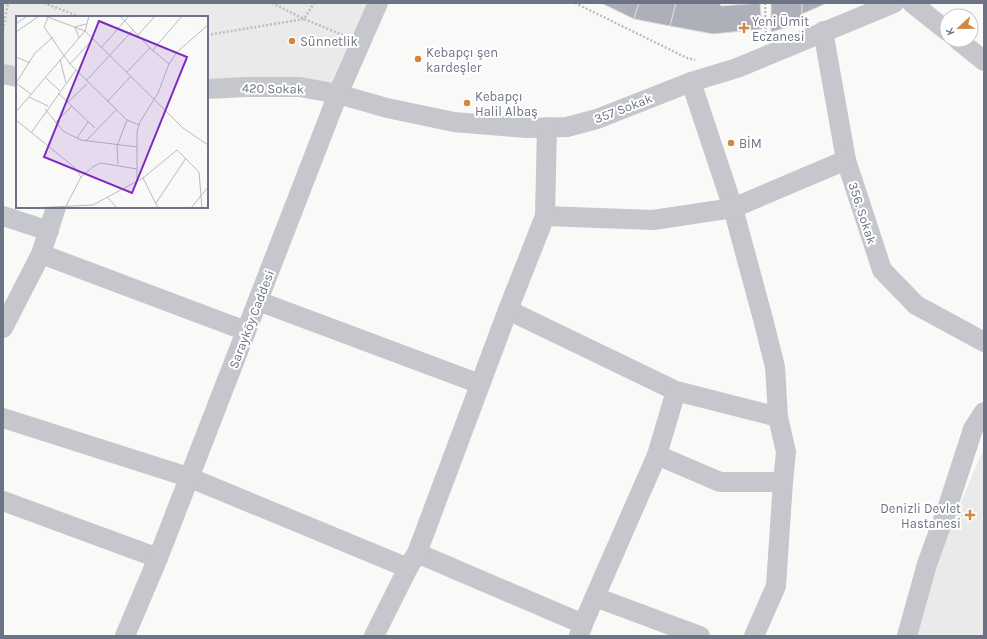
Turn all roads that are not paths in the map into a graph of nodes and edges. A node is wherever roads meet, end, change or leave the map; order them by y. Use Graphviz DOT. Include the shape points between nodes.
graph roads {
  1 [pos="378,3"];
  2 [pos="894,3"];
  3 [pos="912,3"];
  4 [pos="939,25"];
  5 [pos="823,31"];
  6 [pos="968,48"];
  7 [pos="984,61"];
  8 [pos="3,74"];
  9 [pos="16,77"];
  10 [pos="691,82"];
  11 [pos="208,89"];
  12 [pos="338,94"];
  13 [pos="547,127"];
  14 [pos="846,160"];
  15 [pos="56,208"];
  16 [pos="733,208"];
  17 [pos="3,216"];
  18 [pos="545,216"];
  19 [pos="48,231"];
  20 [pos="41,254"];
  21 [pos="258,301"];
  22 [pos="508,310"];
  23 [pos="3,328"];
  24 [pos="246,331"];
  25 [pos="984,342"];
  26 [pos="480,384"];
  27 [pos="676,391"];
  28 [pos="984,412"];
  29 [pos="778,417"];
  30 [pos="3,418"];
  31 [pos="657,455"];
  32 [pos="188,477"];
  33 [pos="783,482"];
  34 [pos="3,501"];
  35 [pos="158,558"];
  36 [pos="413,561"];
  37 [pos="595,597"];
  38 [pos="581,630"];
  39 [pos="132,634"];
  40 [pos="374,636"];
  41 [pos="700,636"];
  42 [pos="754,636"];
  43 [pos="907,636"];
  1 -- 12 [label="street, Sarayköy Caddesi"];
  2 -- 5 [label="street, 357 Sokak"];
  3 -- 4 [label="street"];
  5 -- 10 [label="street, 357 Sokak" via="737,68"];
  5 -- 14 [label="street, 356. Sokak"];
  6 -- 7 [label="street"];
  8 -- 9 [label="street"];
  10 -- 13 [label="street, 357 Sokak" via="597,120 567,127"];
  10 -- 16 [label="street"];
  11 -- 12 [label="street, 420 Sokak" via="300,87"];
  12 -- 13 [label="street, 357 Sokak" via="387,108 454,122 527,128"];
  12 -- 21 [label="street, Sarayköy Caddesi"];
  13 -- 18 [label="street"];
  14 -- 16 [label="street"];
  14 -- 25 [label="street, 356. Sokak" via="882,270 916,305"];
  15 -- 19 [label="street"];
  16 -- 18 [label="street" via="653,220"];
  16 -- 29 [label="street" via="775,367"];
  17 -- 19 [label="street"];
  18 -- 22 [label="street"];
  19 -- 20 [label="street"];
  20 -- 23 [label="street"];
  20 -- 24 [label="street"];
  21 -- 24 [label="street, Sarayköy Caddesi"];
  21 -- 26 [label="street"];
  22 -- 26 [label="street"];
  22 -- 27 [label="street"];
  24 -- 32 [label="street, Sarayköy Caddesi"];
  26 -- 36 [label="street"];
  27 -- 29 [label="street"];
  27 -- 31 [label="street"];
  28 -- 43 [label="street" via="974,428 927,564"];
  29 -- 33 [label="street" via="786,452"];
  30 -- 32 [label="street"];
  31 -- 33 [label="street" via="720,482"];
  31 -- 37 [label="street"];
  32 -- 35 [label="street, Sarayköy Caddesi"];
  32 -- 36 [label="street"];
  33 -- 42 [label="street" via="776,586"];
  34 -- 35 [label="street"];
  35 -- 39 [label="street, Sarayköy Caddesi"];
  36 -- 38 [label="street"];
  36 -- 40 [label="street"];
  37 -- 38 [label="street"];
  37 -- 41 [label="street"];
}
